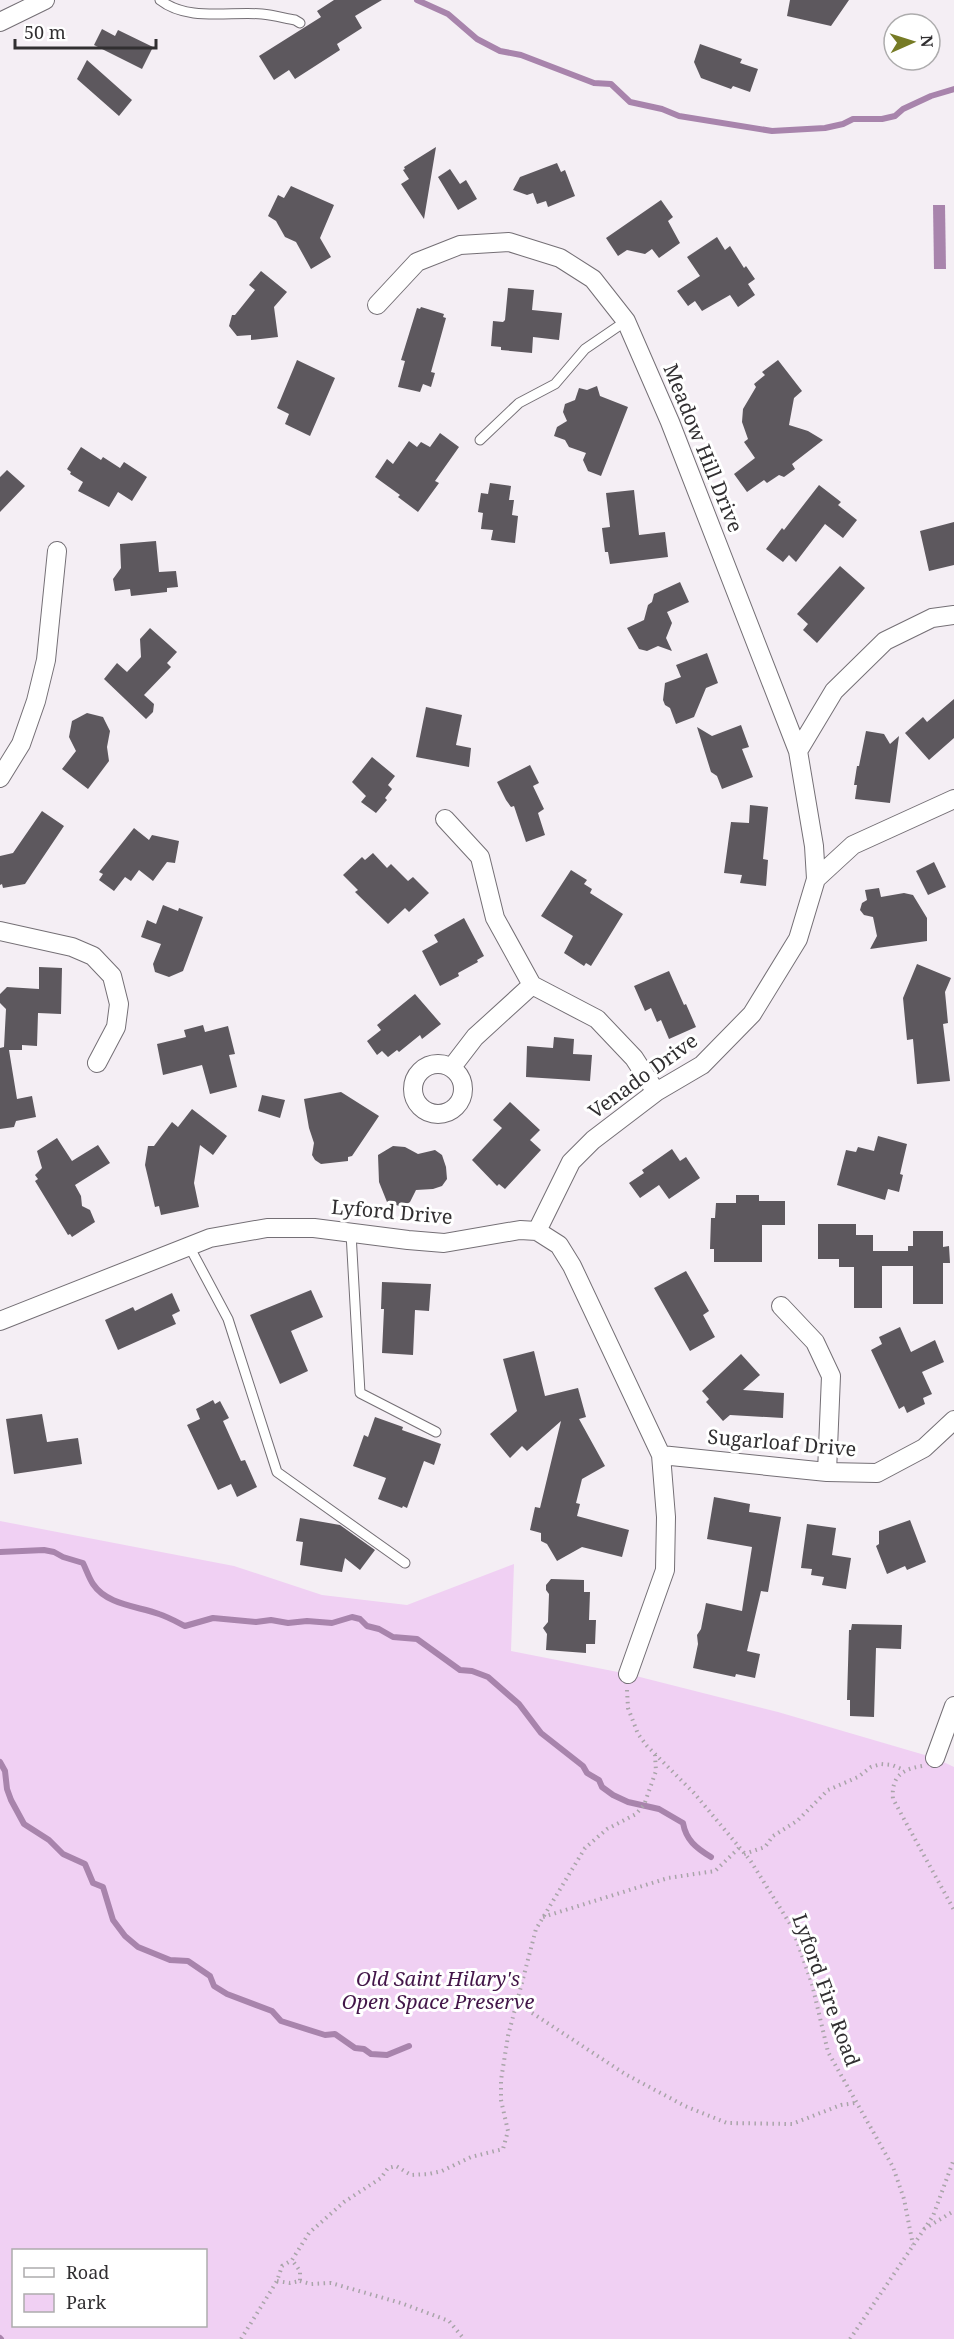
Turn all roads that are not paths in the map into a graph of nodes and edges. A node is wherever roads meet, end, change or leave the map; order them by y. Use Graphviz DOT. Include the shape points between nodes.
graph roads {
  1 [pos="45,0"];
  2 [pos="160,0"];
  3 [pos="0,22"];
  4 [pos="300,23"];
  5 [pos="377,304"];
  6 [pos="626,321"];
  7 [pos="480,440"];
  8 [pos="57,551"];
  9 [pos="954,615"];
  10 [pos="798,751"];
  11 [pos="0,778"];
  12 [pos="954,799"];
  13 [pos="445,819"];
  14 [pos="816,879"];
  15 [pos="0,931"];
  16 [pos="532,985"];
  17 [pos="97,1063"];
  18 [pos="452,1067"];
  19 [pos="656,1092"];
  20 [pos="537,1231"];
  21 [pos="351,1233"];
  22 [pos="189,1246"];
  23 [pos="781,1306"];
  24 [pos="0,1321"];
  25 [pos="954,1420"];
  26 [pos="436,1432"];
  27 [pos="661,1455"];
  28 [pos="827,1472"];
  29 [pos="405,1563"];
  30 [pos="628,1674"];
  31 [pos="954,1706"];
  32 [pos="935,1758"];
  1 -- 3 [label="street"];
  2 -- 4 [label="lane" via="187,11 225,16 261,14"];
  5 -- 6 [label="street, Meadow Hill Drive" via="417,262 460,245 509,242 560,258 593,279"];
  6 -- 7 [label="lane" via="585,349 555,384 519,403"];
  6 -- 10 [label="street, Meadow Hill Drive" via="670,422"];
  8 -- 11 [label="street" via="46,660 36,701 21,744"];
  9 -- 10 [label="street" via="932,618 885,641 834,691"];
  10 -- 14 [label="street, Meadow Hill Drive"];
  12 -- 14 [label="street" via="853,845"];
  13 -- 16 [label="street" via="480,857 495,918"];
  14 -- 19 [label="street, Venado Drive" via="798,939 752,1014 702,1065"];
  15 -- 17 [label="street" via="72,947 93,956 112,976 119,1004 116,1027"];
  16 -- 18 [label="street" via="475,1037"];
  16 -- 19 [label="street" via="597,1018 634,1058"];
  19 -- 20 [label="street, Venado Drive" via="570,1162"];
  20 -- 21 [label="street, Lyford Drive" via="520,1230 444,1243"];
  20 -- 27 [label="street" via="559,1245 572,1266"];
  21 -- 22 [label="street, Lyford Drive" via="267,1228 210,1238"];
  21 -- 26 [label="lane" via="360,1393"];
  22 -- 24 [label="street, Lyford Drive"];
  22 -- 29 [label="lane" via="228,1319 278,1472"];
  23 -- 28 [label="street" via="815,1342 831,1376"];
  25 -- 28 [label="street, Sugarloaf Drive" via="924,1448 877,1473"];
  27 -- 28 [label="street, Sugarloaf Drive"];
  27 -- 30 [label="street" via="665,1570"];
  31 -- 32 [label="street"];
}
